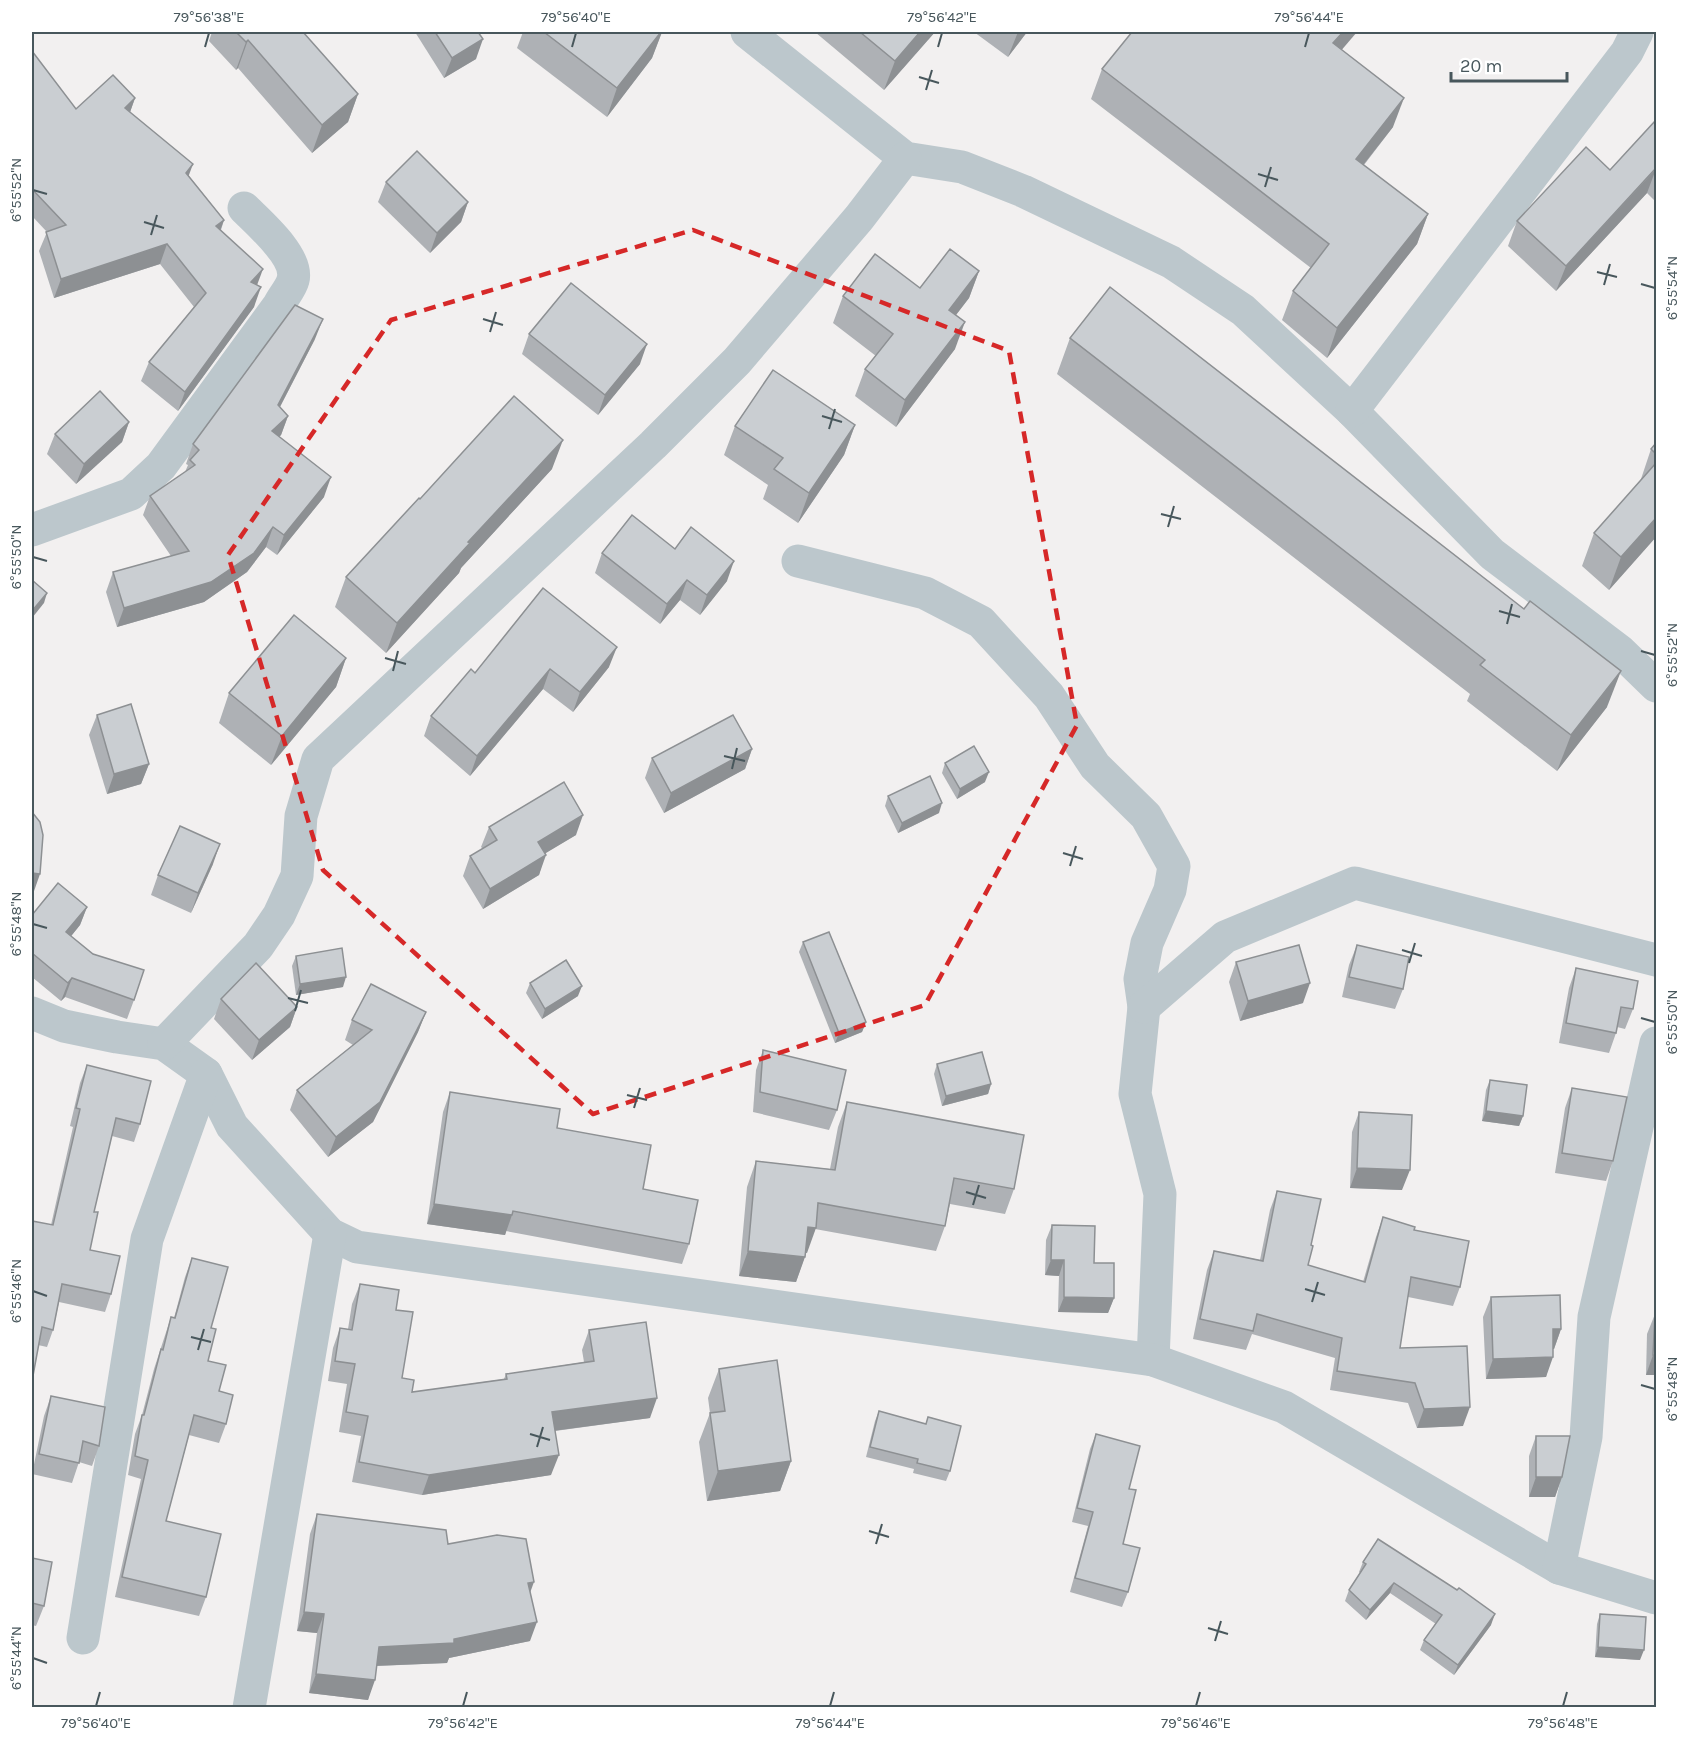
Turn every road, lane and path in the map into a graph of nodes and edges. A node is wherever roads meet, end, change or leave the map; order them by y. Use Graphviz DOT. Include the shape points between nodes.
graph roads {
  1 [pos="747,32"];
  2 [pos="1637,32"];
  3 [pos="905,158"];
  4 [pos="244,208"];
  5 [pos="1352,411"];
  6 [pos="32,530"];
  7 [pos="798,561"];
  8 [pos="1656,686"];
  9 [pos="1656,960"];
  10 [pos="1144,1007"];
  11 [pos="32,1013"];
  12 [pos="1656,1043"];
  13 [pos="164,1044"];
  14 [pos="206,1074"];
  15 [pos="330,1234"];
  16 [pos="1153,1360"];
  17 [pos="1559,1568"];
  18 [pos="1656,1598"];
  19 [pos="83,1638"];
  20 [pos="249,1707"];
  1 -- 3 [label="street"];
  2 -- 5 [label="street" via="1627,52"];
  3 -- 5 [label="street" via="962,167 1023,191 1171,262 1244,309"];
  3 -- 13 [label="street" via="737,361 653,446 318,759 302,816 297,876 279,915 258,946"];
  4 -- 6 [label="street" via="291,259 294,279 279,304 161,466 131,494"];
  5 -- 8 [label="street" via="1492,554 1621,652"];
  7 -- 10 [label="street" via="925,593 981,622 1049,696 1095,766 1146,816 1174,866 1170,890 1147,943 1140,980"];
  9 -- 10 [label="street" via="1355,883 1225,937"];
  10 -- 16 [label="street" via="1135,1094 1160,1194"];
  11 -- 13 [label="street" via="63,1026"];
  12 -- 17 [label="street" via="1594,1317 1586,1437"];
  13 -- 14 [label="street"];
  14 -- 15 [label="street" via="232,1126"];
  14 -- 19 [label="street" via="147,1239"];
  15 -- 16 [label="street" via="357,1247"];
  15 -- 20 [label="street"];
  16 -- 17 [label="street" via="1284,1407"];
  17 -- 18 [label="street"];
}
